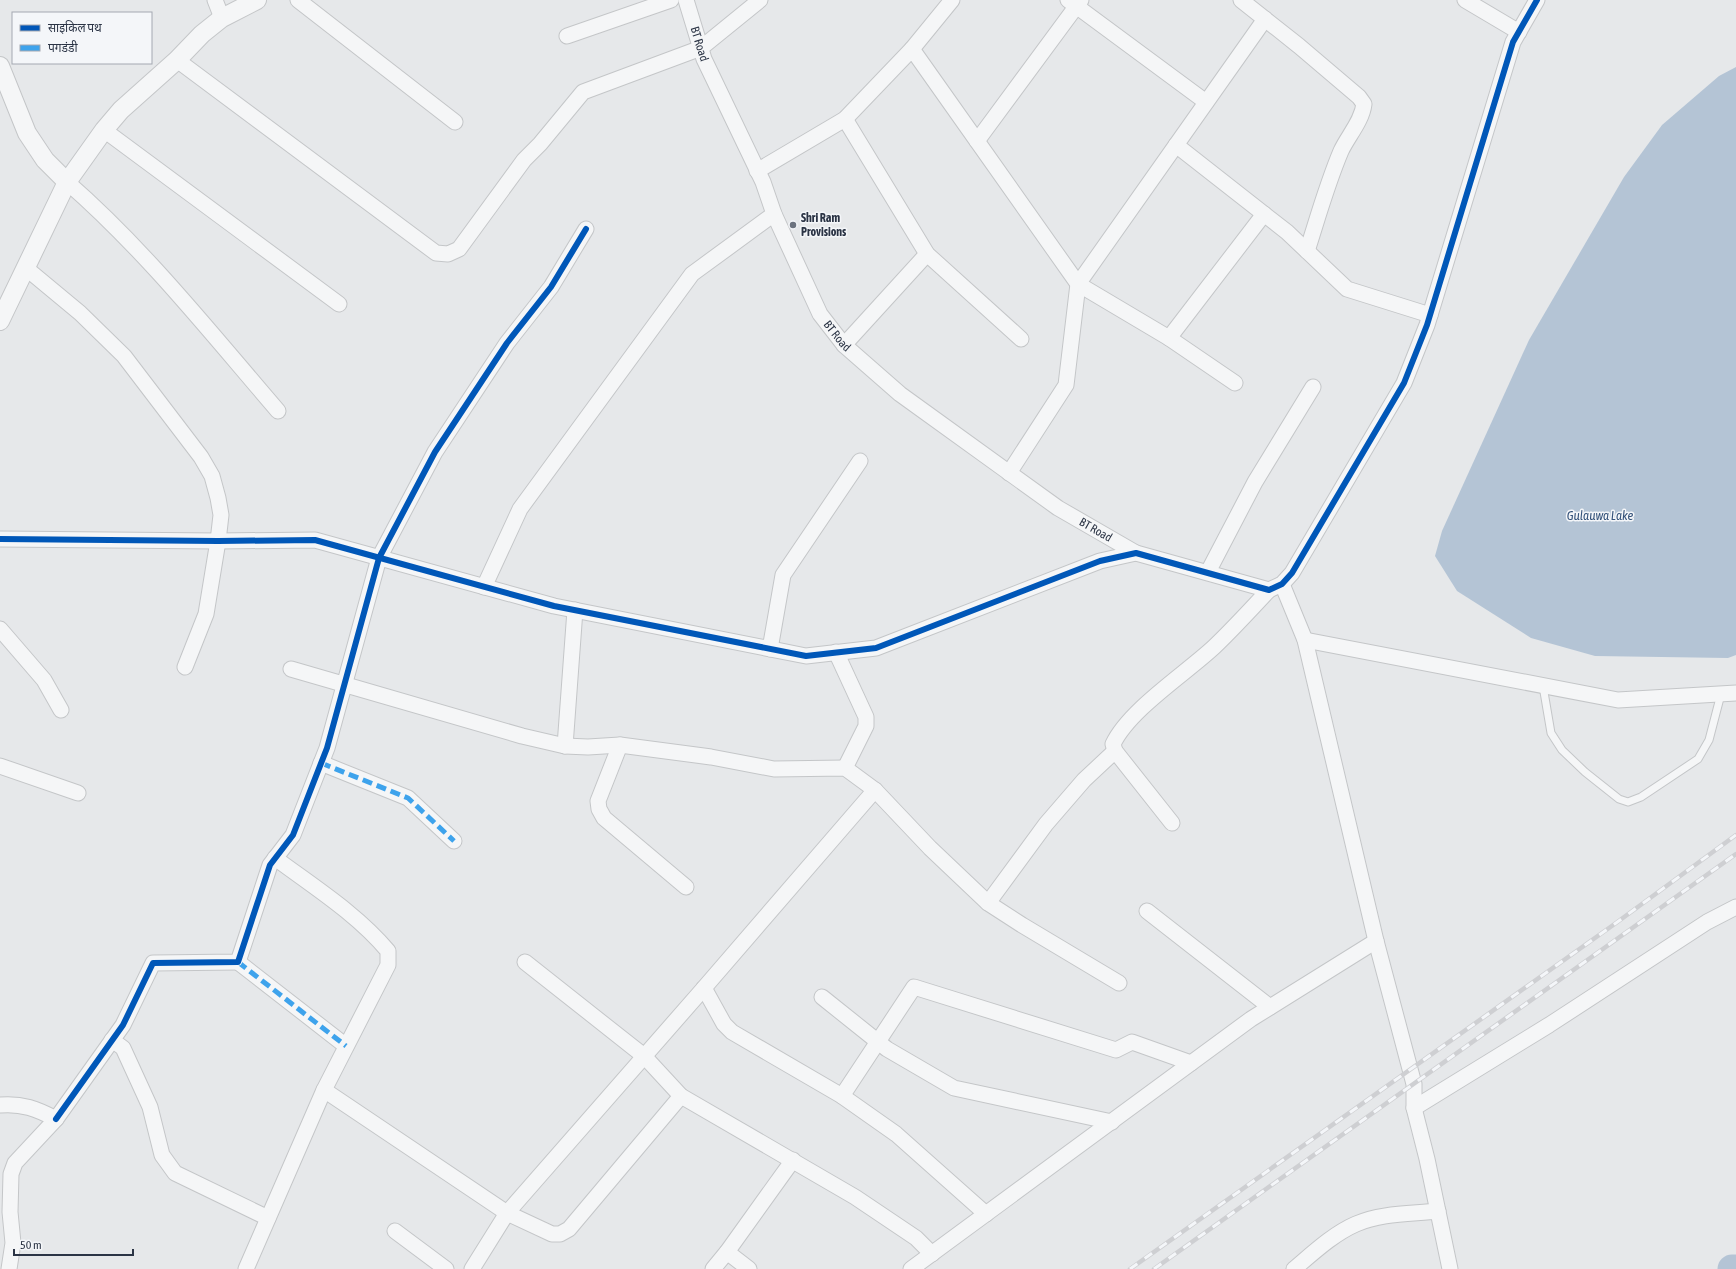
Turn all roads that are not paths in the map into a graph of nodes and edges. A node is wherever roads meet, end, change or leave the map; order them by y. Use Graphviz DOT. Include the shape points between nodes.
graph roads {
  1 [pos="215,0"];
  2 [pos="257,0"];
  3 [pos="298,0"];
  4 [pos="671,0"];
  5 [pos="686,0"];
  6 [pos="760,0"];
  7 [pos="952,0"];
  8 [pos="1241,0"];
  9 [pos="1465,0"];
  10 [pos="1537,0"];
  11 [pos="1075,2"];
  12 [pos="222,18"];
  13 [pos="1265,18"];
  14 [pos="1519,32"];
  15 [pos="567,36"];
  16 [pos="701,48"];
  17 [pos="912,49"];
  18 [pos="177,60"];
  19 [pos="0,66"];
  20 [pos="1206,102"];
  21 [pos="846,119"];
  22 [pos="454,122"];
  23 [pos="104,130"];
  24 [pos="977,141"];
  25 [pos="1176,145"];
  26 [pos="757,171"];
  27 [pos="67,182"];
  28 [pos="774,214"];
  29 [pos="1264,214"];
  30 [pos="586,229"];
  31 [pos="1307,251"];
  32 [pos="927,254"];
  33 [pos="27,269"];
  34 [pos="1078,284"];
  35 [pos="339,304"];
  36 [pos="1430,315"];
  37 [pos="0,321"];
  38 [pos="1169,338"];
  39 [pos="1021,339"];
  40 [pos="844,345"];
  41 [pos="1235,383"];
  42 [pos="1313,386"];
  43 [pos="278,411"];
  44 [pos="860,461"];
  45 [pos="1009,473"];
  46 [pos="0,539"];
  47 [pos="218,541"];
  48 [pos="1136,552"];
  49 [pos="379,558"];
  50 [pos="1208,572"];
  51 [pos="484,587"];
  52 [pos="1276,587"];
  53 [pos="575,610"];
  54 [pos="0,629"];
  55 [pos="1305,640"];
  56 [pos="770,649"];
  57 [pos="836,652"];
  58 [pos="186,667"];
  59 [pos="292,668"];
  60 [pos="345,683"];
  61 [pos="1543,686"];
  62 [pos="1736,693"];
  63 [pos="1721,694"];
  64 [pos="61,710"];
  65 [pos="620,745"];
  66 [pos="565,746"];
  67 [pos="1115,751"];
  68 [pos="321,763"];
  69 [pos="0,766"];
  70 [pos="846,768"];
  71 [pos="875,790"];
  72 [pos="78,793"];
  73 [pos="1172,823"];
  74 [pos="454,841"];
  75 [pos="275,858"];
  76 [pos="686,887"];
  77 [pos="988,903"];
  78 [pos="1736,907"];
  79 [pos="1148,911"];
  80 [pos="1376,941"];
  81 [pos="238,962"];
  82 [pos="525,962"];
  83 [pos="1119,983"];
  84 [pos="704,988"];
  85 [pos="822,997"];
  86 [pos="1270,1007"];
  87 [pos="112,1040"];
  88 [pos="878,1042"];
  89 [pos="346,1046"];
  90 [pos="644,1056"];
  91 [pos="1191,1063"];
  92 [pos="324,1090"];
  93 [pos="681,1096"];
  94 [pos="842,1096"];
  95 [pos="0,1105"];
  96 [pos="1414,1108"];
  97 [pos="56,1119"];
  98 [pos="1112,1122"];
  99 [pos="792,1160"];
  100 [pos="1438,1211"];
  101 [pos="507,1213"];
  102 [pos="986,1214"];
  103 [pos="268,1218"];
  104 [pos="395,1231"];
  105 [pos="727,1252"];
  106 [pos="932,1254"];
  107 [pos="9,1269"];
  108 [pos="246,1269"];
  109 [pos="446,1269"];
  110 [pos="472,1269"];
  111 [pos="713,1269"];
  112 [pos="749,1269"];
  113 [pos="912,1269"];
  114 [pos="1294,1269"];
  115 [pos="1450,1269"];
  1 -- 12 [label="street"];
  2 -- 12 [label="street"];
  3 -- 22 [label="street"];
  4 -- 15 [label="street"];
  5 -- 16 [label="street, BT Road"];
  6 -- 16 [label="street"];
  7 -- 17 [label="street"];
  8 -- 13 [label="street"];
  9 -- 14 [label="street"];
  10 -- 14 [label="street"];
  11 -- 20 [label="street"];
  11 -- 24 [label="street"];
  12 -- 18 [label="street"];
  13 -- 20 [label="street"];
  13 -- 31 [label="street" via="1359,97 1364,104 1329,181"];
  14 -- 36 [label="street" via="1513,42"];
  16 -- 18 [label="street" via="583,92 524,160 459,249 448,254 436,253"];
  16 -- 26 [label="street, BT Road"];
  17 -- 21 [label="street"];
  17 -- 24 [label="street"];
  18 -- 23 [label="street" via="121,110"];
  19 -- 27 [label="street" via="27,133 45,160"];
  20 -- 25 [label="street"];
  21 -- 26 [label="street"];
  21 -- 32 [label="street"];
  23 -- 27 [label="street"];
  23 -- 35 [label="street"];
  24 -- 34 [label="street"];
  25 -- 29 [label="street"];
  25 -- 34 [label="street"];
  26 -- 28 [label="street, BT Road"];
  27 -- 33 [label="street"];
  27 -- 43 [label="street" via="110,222 171,286"];
  28 -- 40 [label="street, BT Road" via="820,314"];
  28 -- 51 [label="street" via="692,274 520,509"];
  29 -- 31 [label="street"];
  29 -- 38 [label="street"];
  30 -- 49 [label="street" via="551,287 507,343 435,452"];
  31 -- 36 [label="street" via="1347,289"];
  32 -- 39 [label="street"];
  32 -- 40 [label="street"];
  33 -- 37 [label="street"];
  33 -- 47 [label="street" via="80,313 124,356 201,457 212,476 218,498 221,515"];
  34 -- 38 [label="street"];
  34 -- 45 [label="street" via="1066,384"];
  36 -- 52 [label="street" via="1404,383 1292,573"];
  38 -- 41 [label="street"];
  40 -- 45 [label="street, BT Road" via="900,394"];
  42 -- 50 [label="street" via="1255,482"];
  44 -- 56 [label="street" via="783,575"];
  45 -- 48 [label="street, BT Road" via="1058,508"];
  46 -- 47 [label="street"];
  47 -- 49 [label="street" via="315,540"];
  47 -- 58 [label="street" via="206,614"];
  48 -- 50 [label="street, BT Road"];
  48 -- 57 [label="street" via="1100,561 876,648"];
  49 -- 51 [label="street"];
  49 -- 60 [label="street"];
  50 -- 52 [label="street, BT Road"];
  51 -- 53 [label="street"];
  52 -- 55 [label="street"];
  52 -- 67 [label="street" via="1215,647 1132,717 1118,732 1113,744"];
  53 -- 56 [label="street"];
  53 -- 66 [label="street"];
  54 -- 64 [label="street" via="44,680"];
  55 -- 61 [label="street"];
  55 -- 80 [label="street"];
  56 -- 57 [label="street" via="806,656"];
  57 -- 70 [label="street" via="866,716 866,726"];
  59 -- 60 [label="street"];
  60 -- 66 [label="street" via="522,736"];
  60 -- 68 [label="street"];
  61 -- 63 [label="street" via="1618,700"];
  61 -- 63 [label="lane" via="1552,733 1562,750 1596,781 1619,799 1628,802 1641,797 1698,759 1709,740"];
  62 -- 63 [label="street"];
  65 -- 66 [label="street"];
  65 -- 70 [label="street" via="711,757 774,769"];
  65 -- 76 [label="street" via="598,801 598,808 604,818"];
  67 -- 73 [label="street"];
  67 -- 77 [label="street" via="1084,780 1046,824"];
  68 -- 74 [label="street" via="408,798"];
  68 -- 75 [label="street" via="293,835"];
  69 -- 72 [label="street"];
  70 -- 71 [label="street"];
  71 -- 77 [label="street" via="930,848"];
  71 -- 84 [label="street"];
  75 -- 81 [label="street" via="270,865"];
  75 -- 89 [label="street" via="341,907 388,951 388,965"];
  77 -- 83 [label="street"];
  78 -- 96 [label="street" via="1707,922 1549,1025"];
  79 -- 86 [label="street"];
  80 -- 86 [label="street"];
  80 -- 96 [label="street" via="1414,1084"];
  81 -- 87 [label="street" via="153,962 123,1025"];
  81 -- 89 [label="street"];
  82 -- 90 [label="street"];
  84 -- 90 [label="street"];
  84 -- 94 [label="street" via="724,1024 732,1032"];
  85 -- 88 [label="street"];
  86 -- 91 [label="street"];
  87 -- 97 [label="street"];
  87 -- 103 [label="street" via="123,1048 150,1107 162,1156 175,1173"];
  88 -- 91 [label="street" via="914,987 1116,1050 1132,1042"];
  88 -- 94 [label="street"];
  88 -- 98 [label="street" via="954,1088"];
  89 -- 92 [label="street"];
  90 -- 93 [label="street"];
  90 -- 101 [label="street"];
  91 -- 98 [label="street"];
  92 -- 101 [label="street"];
  92 -- 103 [label="street"];
  93 -- 99 [label="street"];
  93 -- 101 [label="street" via="569,1229 560,1234 552,1234"];
  94 -- 102 [label="street" via="896,1134"];
  95 -- 97 [label="street" via="34,1108"];
  96 -- 100 [label="street" via="1428,1159"];
  97 -- 107 [label="street" via="15,1164 11,1174 10,1212 13,1244"];
  98 -- 102 [label="street"];
  99 -- 105 [label="street"];
  99 -- 106 [label="street" via="855,1197 916,1238"];
  100 -- 114 [label="street" via="1379,1217 1356,1224 1330,1239"];
  100 -- 115 [label="street"];
  101 -- 110 [label="street"];
  102 -- 106 [label="street"];
  103 -- 108 [label="street"];
  104 -- 109 [label="street"];
  105 -- 111 [label="street"];
  105 -- 112 [label="street"];
  106 -- 113 [label="street"];
}
